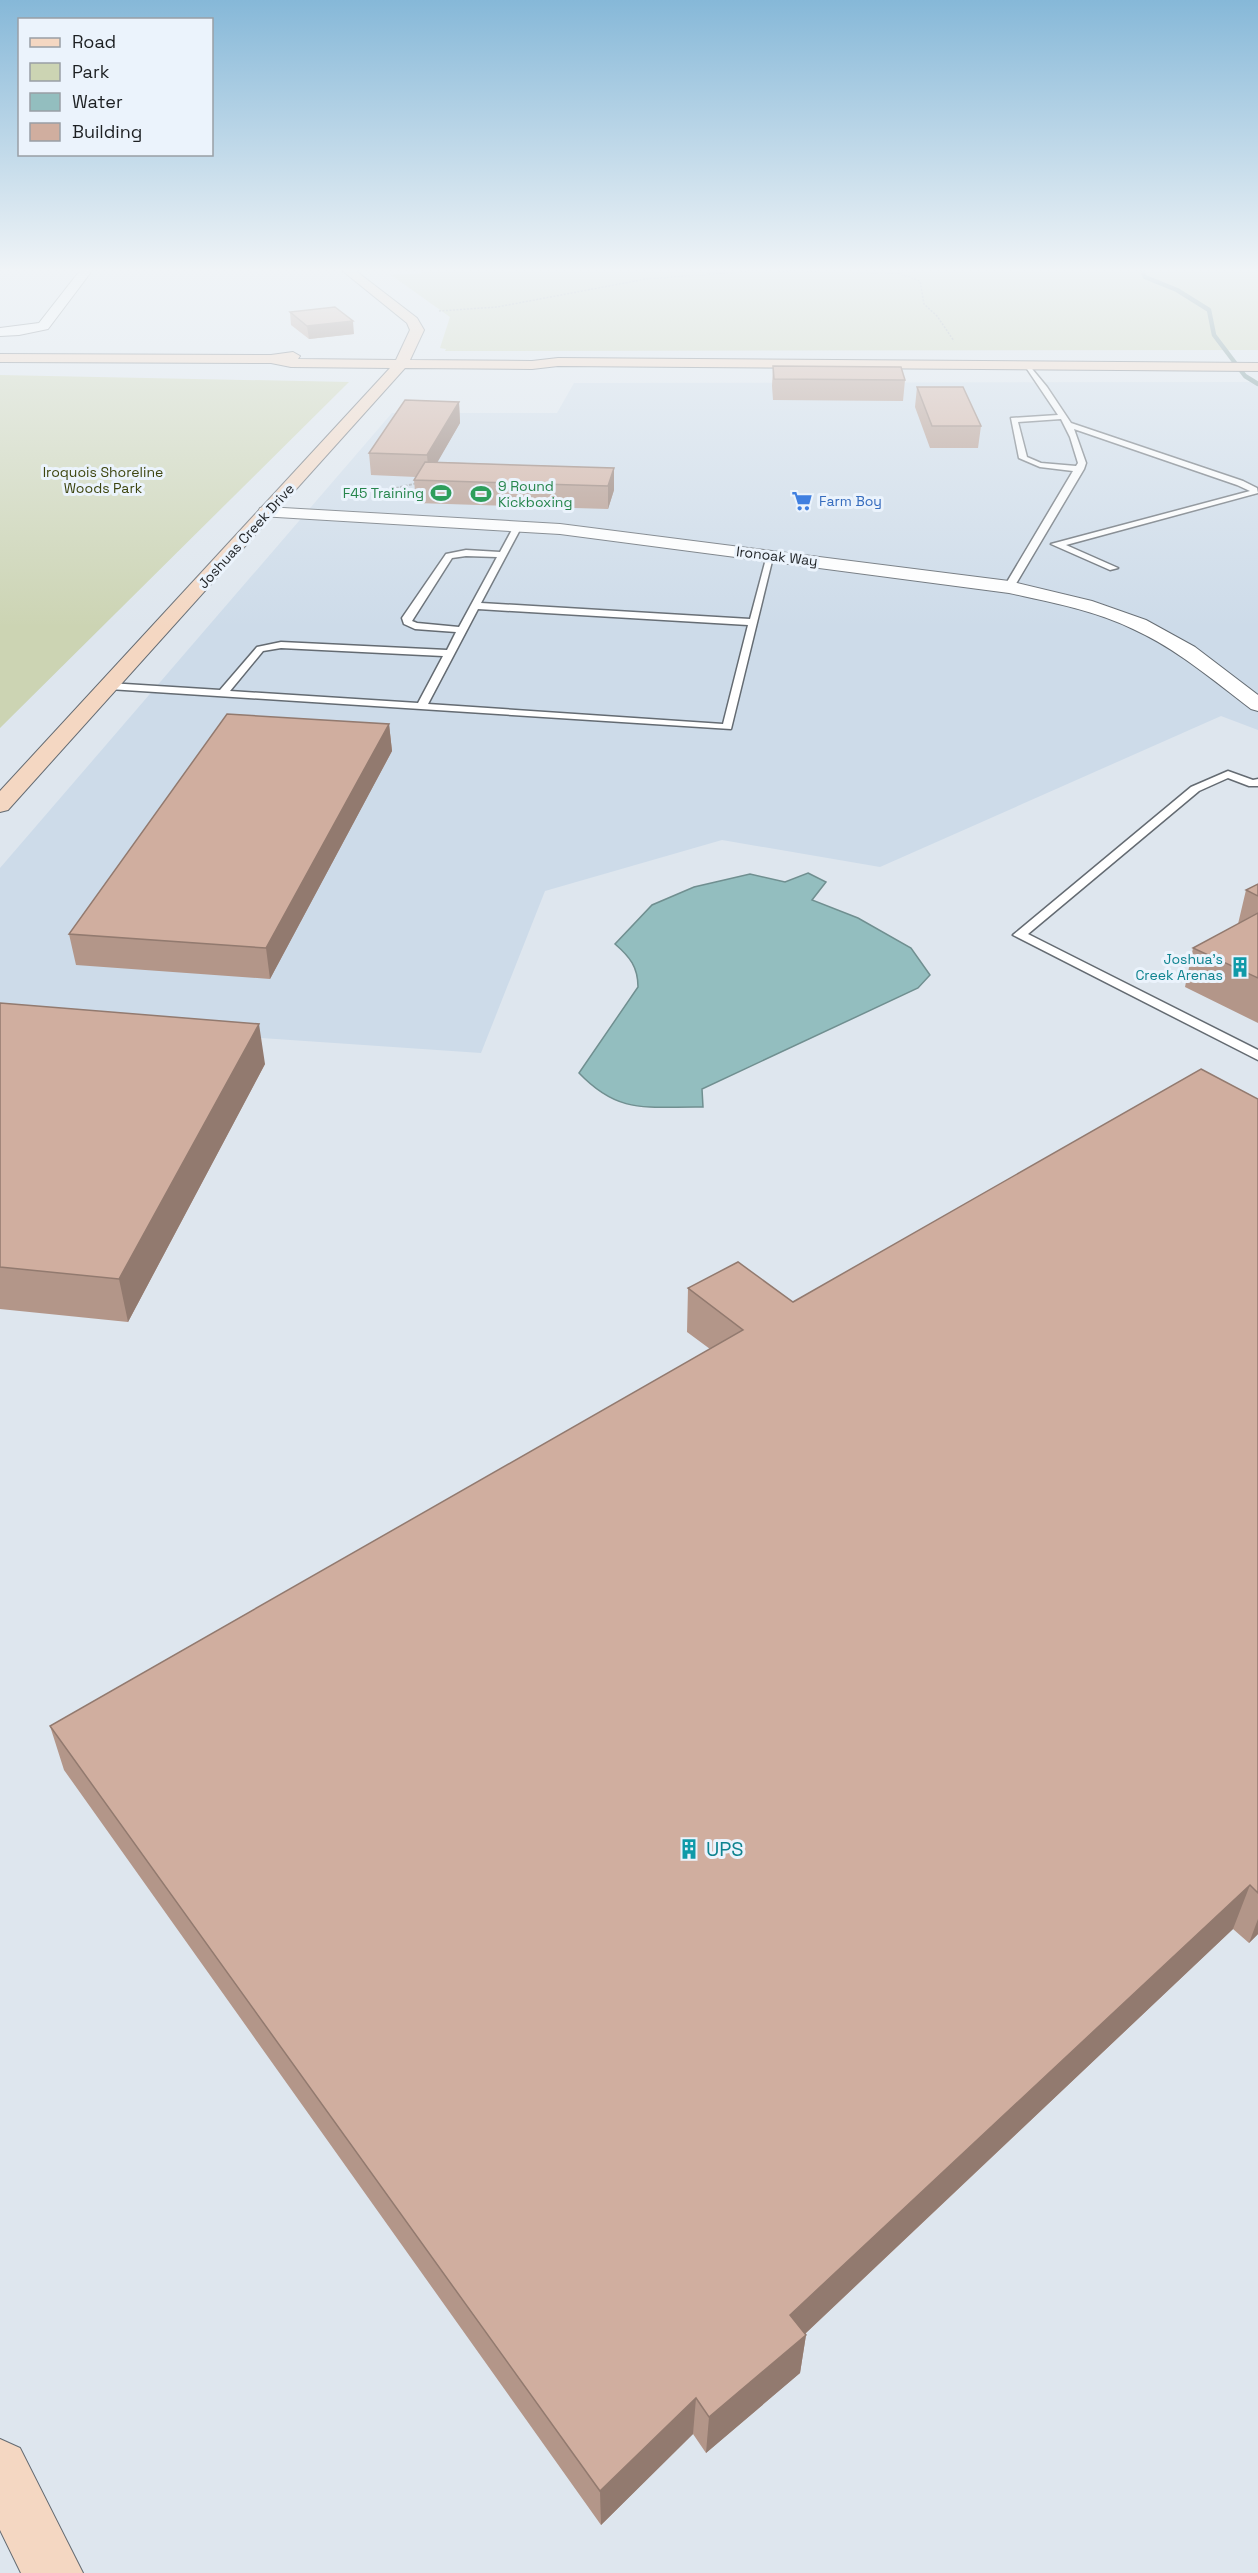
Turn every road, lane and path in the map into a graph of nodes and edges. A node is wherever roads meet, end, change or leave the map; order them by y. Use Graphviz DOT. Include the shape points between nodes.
graph roads {
  1 [pos="379,388"];
  2 [pos="1043,388"];
  3 [pos="1064,420"];
  4 [pos="1080,469"];
  5 [pos="266,512"];
  6 [pos="518,526"];
  7 [pos="1037,537"];
  8 [pos="1057,545"];
  9 [pos="503,555"];
  10 [pos="771,555"];
  11 [pos="1113,568"];
  12 [pos="1009,587"];
  13 [pos="476,606"];
  14 [pos="753,622"];
  15 [pos="462,630"];
  16 [pos="448,654"];
  17 [pos="109,686"];
  18 [pos="222,694"];
  19 [pos="1258,705"];
  20 [pos="421,707"];
  21 [pos="1258,782"];
  22 [pos="0,805"];
  23 [pos="1258,1056"];
  24 [pos="0,2468"];
  25 [pos="53,2573"];
  1 -- 5 [label="street, Joshuas Creek Drive"];
  2 -- 3 [label="lane"];
  3 -- 4 [label="lane" via="1080,453"];
  3 -- 4 [label="lane" via="1014,420 1023,458 1040,465"];
  3 -- 8 [label="lane" via="1240,483 1254,493"];
  4 -- 7 [label="lane"];
  5 -- 6 [label="street, Ironoak Way"];
  5 -- 17 [label="street, Joshuas Creek Drive"];
  6 -- 9 [label="lane"];
  6 -- 10 [label="street, Ironoak Way"];
  7 -- 8 [label="lane"];
  7 -- 12 [label="lane"];
  8 -- 11 [label="lane"];
  9 -- 13 [label="lane"];
  9 -- 15 [label="lane" via="449,555 407,618 415,626"];
  10 -- 12 [label="street, Ironoak Way"];
  10 -- 14 [label="lane"];
  12 -- 19 [label="street, Ironoak Way" via="1084,605 1138,624 1188,651"];
  13 -- 14 [label="lane"];
  13 -- 15 [label="lane"];
  14 -- 20 [label="lane" via="727,727"];
  15 -- 16 [label="lane"];
  16 -- 18 [label="lane" via="269,646 260,649"];
  16 -- 20 [label="lane"];
  17 -- 18 [label="lane"];
  17 -- 22 [label="street, Joshuas Creek Drive"];
  18 -- 20 [label="lane"];
  21 -- 23 [label="lane" via="1253,784 1228,774 1195,789 1019,935"];
  24 -- 25 [label="street"];
}
